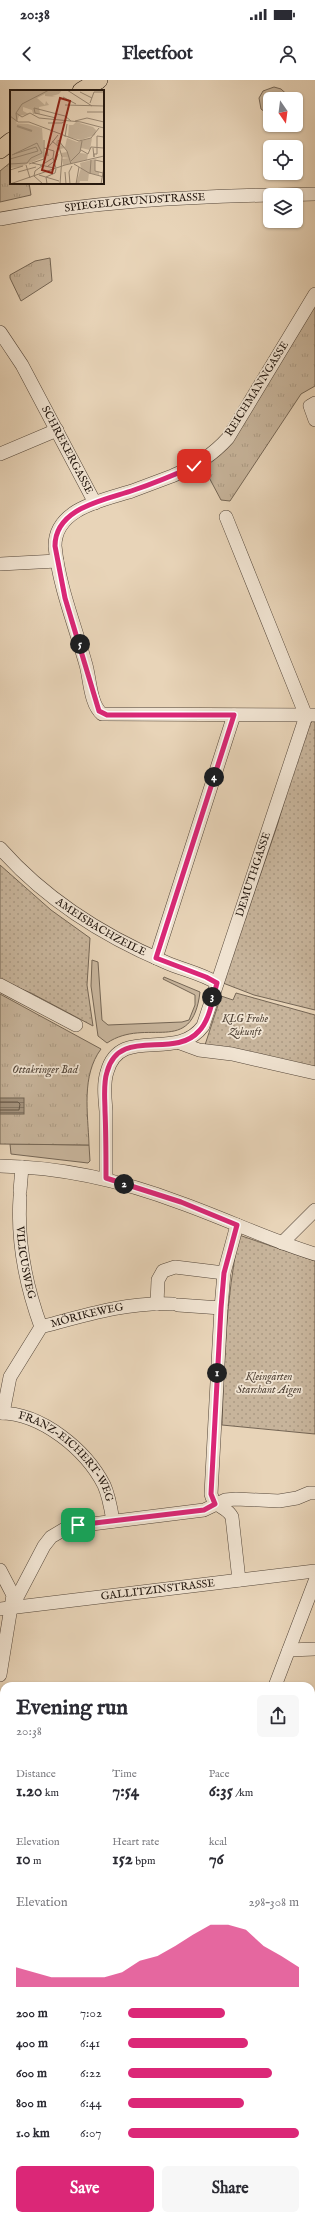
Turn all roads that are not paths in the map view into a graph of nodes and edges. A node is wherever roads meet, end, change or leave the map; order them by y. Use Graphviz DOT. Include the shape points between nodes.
graph roads {
  1 [pos="99,80"];
  2 [pos="83,90"];
  3 [pos="10,142"];
  4 [pos="0,150"];
  5 [pos="303,194"];
  6 [pos="315,194"];
  7 [pos="263,195"];
  8 [pos="0,219"];
  9 [pos="315,294"];
  10 [pos="0,332"];
  11 [pos="313,404"];
  12 [pos="315,420"];
  13 [pos="57,430"];
  14 [pos="0,454"];
  15 [pos="95,503"];
  16 [pos="226,517"];
  17 [pos="57,561"];
  18 [pos="0,564"];
  19 [pos="234,715"];
  20 [pos="310,716"];
  21 [pos="0,848"];
  22 [pos="156,958"];
  23 [pos="217,983"];
  24 [pos="0,985"];
  25 [pos="76,1025"];
  26 [pos="180,1043"];
  27 [pos="315,1073"];
  28 [pos="0,1166"];
  29 [pos="22,1167"];
  30 [pos="106,1178"];
  31 [pos="315,1210"];
  32 [pos="237,1225"];
  33 [pos="282,1243"];
  34 [pos="315,1254"];
  35 [pos="224,1273"];
  36 [pos="157,1304"];
  37 [pos="221,1308"];
  38 [pos="41,1327"];
  39 [pos="2,1413"];
  40 [pos="313,1491"];
  41 [pos="215,1504"];
  42 [pos="113,1521"];
  43 [pos="0,1570"];
  44 [pos="315,1571"];
  45 [pos="239,1580"];
  46 [pos="315,1581"];
  47 [pos="6,1608"];
  48 [pos="315,1649"];
  49 [pos="289,1650"];
  50 [pos="0,1675"];
  51 [pos="277,1682"];
  1 -- 2 [label="main road"];
  3 -- 4 [label="main road"];
  5 -- 6 [label="street"];
  7 -- 8 [label="street, SPIEGELGRUNDSTRASSE" via="94,205"];
  9 -- 15 [label="street, REICHMANNGASSE" via="228,438 219,448 206,459 173,475"];
  10 -- 13 [label="street, SCHREKERGASSE" via="22,365"];
  11 -- 12 [label="street"];
  13 -- 14 [label="street"];
  13 -- 15 [label="street, SCHREKERGASSE"];
  15 -- 17 [label="street, SCHREKERGASSE" via="71,515 60,527 55,538"];
  16 -- 20 [label="street"];
  17 -- 18 [label="street"];
  17 -- 19 [label="street, SCHREKERGASSE" via="96,708 102,714"];
  19 -- 20 [label="street"];
  19 -- 22 [label="street"];
  20 -- 23 [label="street, DEMUTHGASSE"];
  21 -- 22 [label="street, AMEISBACHZEILE" via="61,904 93,926"];
  22 -- 23 [label="street, AMEISBACHZEILE"];
  23 -- 26 [label="street, DEMUTHGASSE" via="203,1026 191,1038"];
  24 -- 25 [label="street"];
  26 -- 27 [label="street" via="199,1050 232,1054"];
  26 -- 30 [label="street, DEMUTHGASSE" via="131,1046 114,1057 110,1064 105,1083"];
  28 -- 29 [label="street"];
  29 -- 30 [label="street"];
  29 -- 38 [label="street, VILICUSWEG" via="19,1213 22,1249 27,1280"];
  30 -- 32 [label="street" via="181,1202"];
  31 -- 33 [label="street"];
  32 -- 33 [label="street"];
  32 -- 35 [label="street"];
  33 -- 34 [label="street"];
  35 -- 36 [label="street" via="176,1267 163,1271 158,1280"];
  35 -- 37 [label="street"];
  36 -- 37 [label="street, MÖRIKEWEG"];
  36 -- 38 [label="street, MÖRIKEWEG" via="116,1307"];
  37 -- 41 [label="street" via="211,1494"];
  38 -- 39 [label="street, MÖRIKEWEG" via="10,1377"];
  39 -- 42 [label="street, FRANZ-EICHERT-WEG" via="45,1426 81,1452 104,1486"];
  40 -- 41 [label="street" via="286,1500 236,1499"];
  41 -- 42 [label="street" via="204,1510"];
  41 -- 45 [label="street" via="232,1517"];
  42 -- 47 [label="street" via="68,1527 51,1537"];
  43 -- 47 [label="street" via="13,1595"];
  44 -- 45 [label="street, GALLITZINSTRASSE"];
  45 -- 47 [label="street, GALLITZINSTRASSE"];
  46 -- 49 [label="street"];
  47 -- 50 [label="street"];
  48 -- 49 [label="street"];
  49 -- 51 [label="street"];
}
